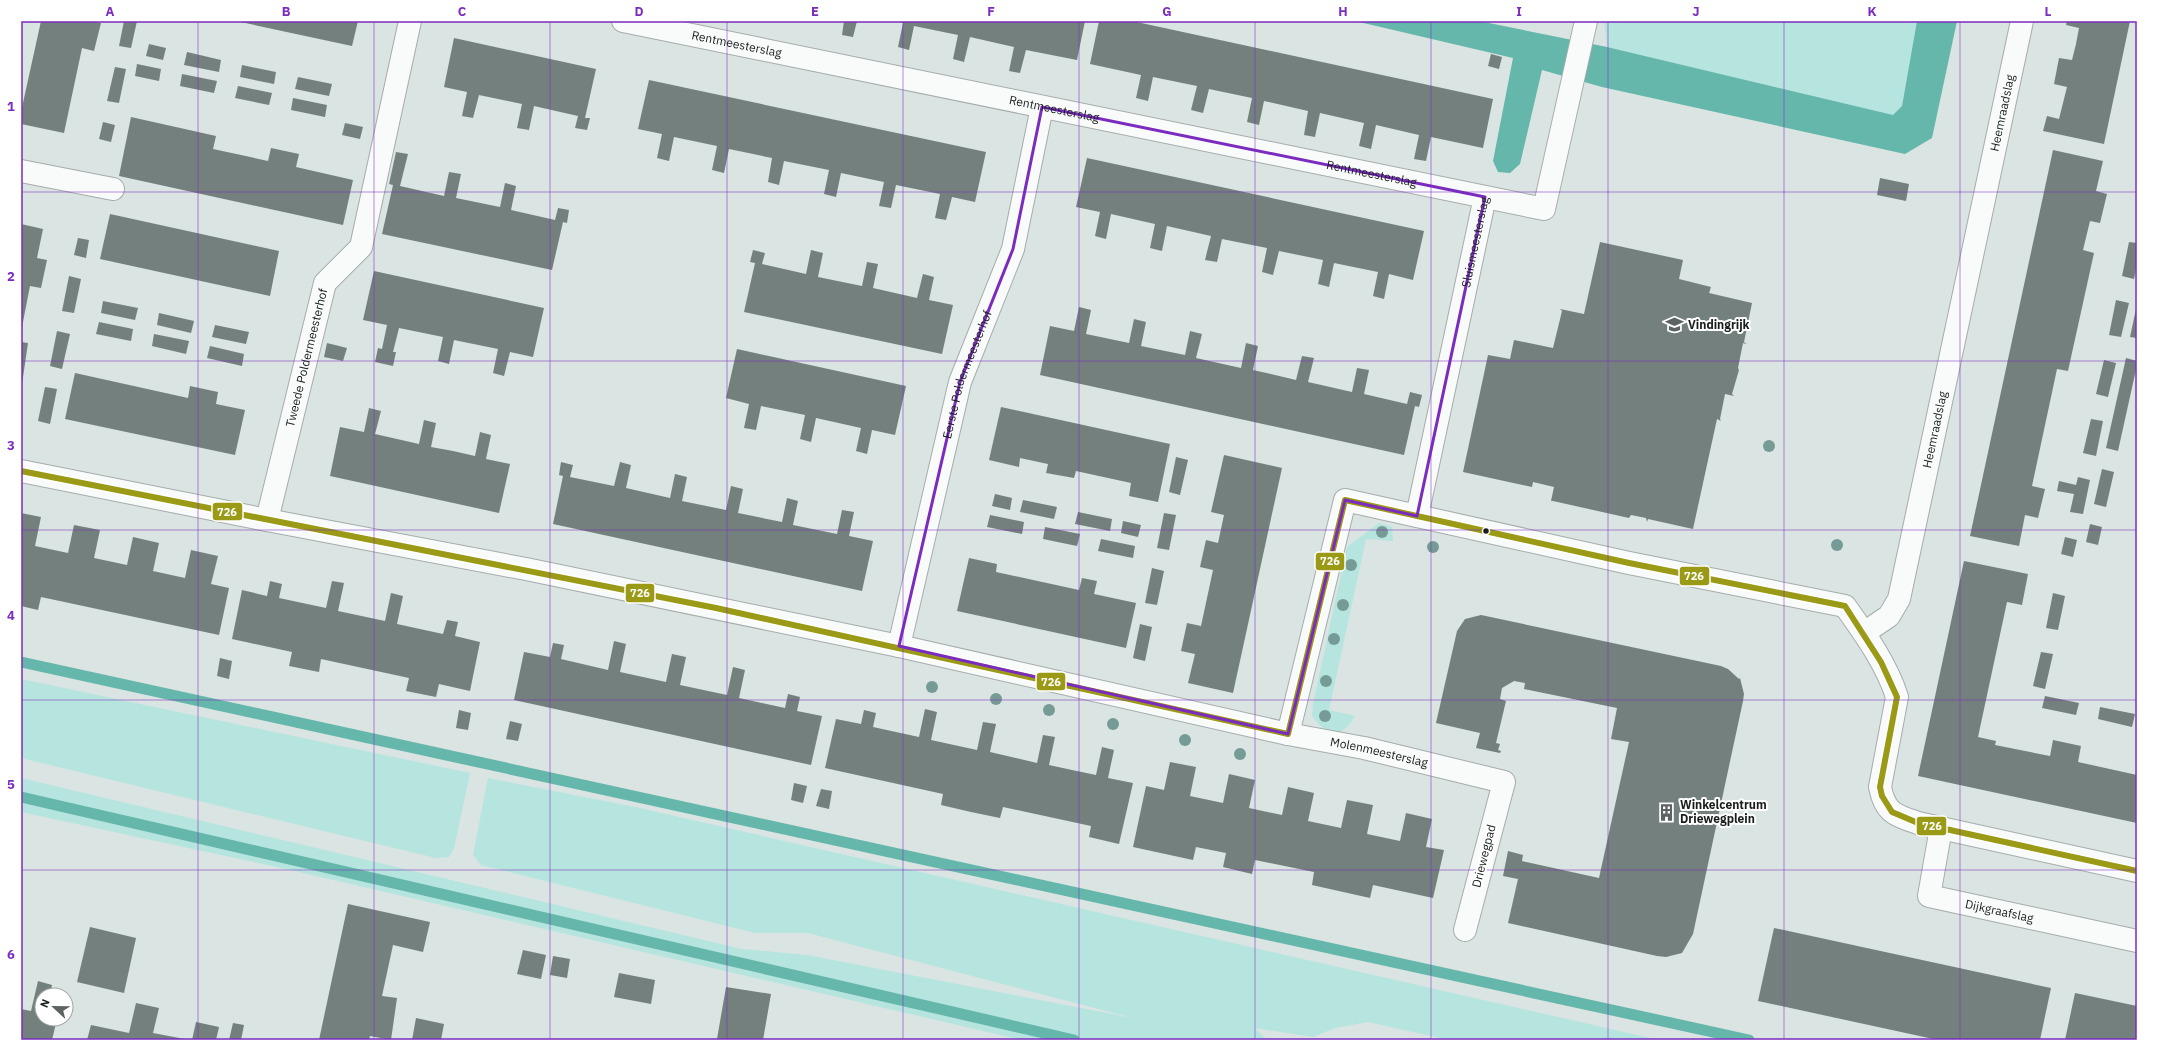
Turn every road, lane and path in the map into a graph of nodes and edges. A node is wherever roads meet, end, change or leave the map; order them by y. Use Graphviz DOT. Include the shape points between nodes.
graph roads {
  1 [pos="410,21"];
  2 [pos="623,21"];
  3 [pos="2022,21"];
  4 [pos="1584,28"];
  5 [pos="1042,107"];
  6 [pos="21,171"];
  7 [pos="113,189"];
  8 [pos="1485,197"];
  9 [pos="21,471"];
  10 [pos="1417,516"];
  11 [pos="267,520"];
  12 [pos="1864,633"];
  13 [pos="899,646"];
  14 [pos="1288,734"];
  15 [pos="1504,782"];
  16 [pos="1941,828"];
  17 [pos="2137,871"];
  18 [pos="1465,930"];
  19 [pos="2137,941"];
  1 -- 11 [label="street, Tweede Poldermeesterhof" via="361,247 324,283"];
  2 -- 5 [label="street, Rentmeesterslag"];
  3 -- 12 [label="street, Heemraadslag" via="1899,598 1889,616"];
  4 -- 8 [label="street, Sluismeesterslag" via="1544,209"];
  5 -- 8 [label="street, Rentmeesterslag"];
  5 -- 13 [label="street, Eerste Poldermeesterhof" via="1013,249 960,382"];
  6 -- 7 [label="street"];
  8 -- 10 [label="street, Sluismeesterslag"];
  9 -- 11 [label="street, Molenmeesterslag"];
  10 -- 12 [label="street" via="1629,563 1845,606"];
  10 -- 14 [label="street" via="1345,500"];
  11 -- 13 [label="street, Molenmeesterslag" via="526,569"];
  12 -- 16 [label="street" via="1893,684 1897,697 1880,787 1883,801 1892,814"];
  13 -- 14 [label="street, Molenmeesterslag"];
  14 -- 15 [label="street, Molenmeesterslag" via="1364,748"];
  15 -- 18 [label="street, Driewegpad"];
  16 -- 17 [label="street"];
  16 -- 19 [label="street, Dijkgraafslag" via="1929,896"];
}
